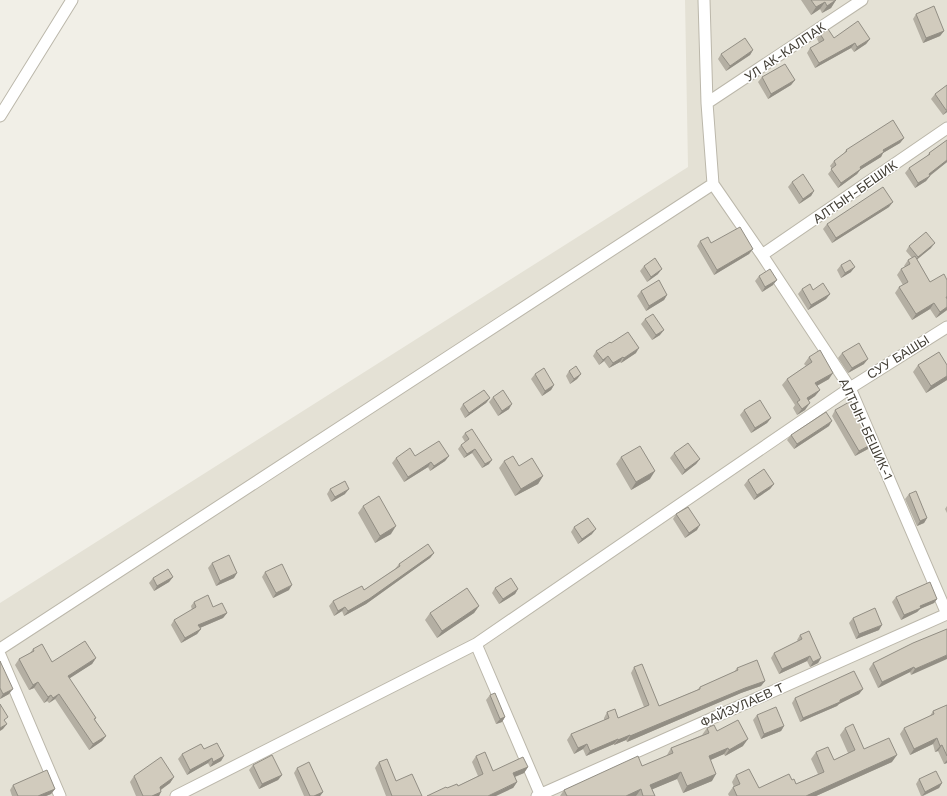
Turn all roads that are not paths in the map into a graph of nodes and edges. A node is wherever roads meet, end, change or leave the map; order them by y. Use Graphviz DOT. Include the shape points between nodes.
graph roads {
  1 [pos="72,0"];
  2 [pos="704,0"];
  3 [pos="862,0"];
  4 [pos="707,103"];
  5 [pos="0,116"];
  6 [pos="947,128"];
  7 [pos="713,184"];
  8 [pos="762,256"];
  9 [pos="947,326"];
  10 [pos="850,388"];
  11 [pos="947,614"];
  12 [pos="476,644"];
  13 [pos="0,649"];
  14 [pos="0,655"];
  15 [pos="539,795"];
  16 [pos="60,796"];
  17 [pos="176,796"];
  1 -- 5 [label="street"];
  2 -- 4 [label="street"];
  3 -- 4 [label="street, УЛ АК-КАЛПАК"];
  4 -- 7 [label="street"];
  6 -- 8 [label="street, АЛТЫН-БЕШИК"];
  7 -- 8 [label="street, АЛТЫН-БЕШИК-1"];
  7 -- 13 [label="street"];
  8 -- 10 [label="street, АЛТЫН-БЕШИК-1"];
  9 -- 10 [label="street, СУУ БАШЫ"];
  10 -- 11 [label="street, АЛТЫН-БЕШИК-1"];
  10 -- 12 [label="street, СУУ БАШЫ"];
  11 -- 15 [label="street, ФАЙЗУЛАЕВ Т"];
  12 -- 15 [label="street"];
  12 -- 17 [label="street, СУУ БАШЫ"];
  14 -- 16 [label="street"];
}
